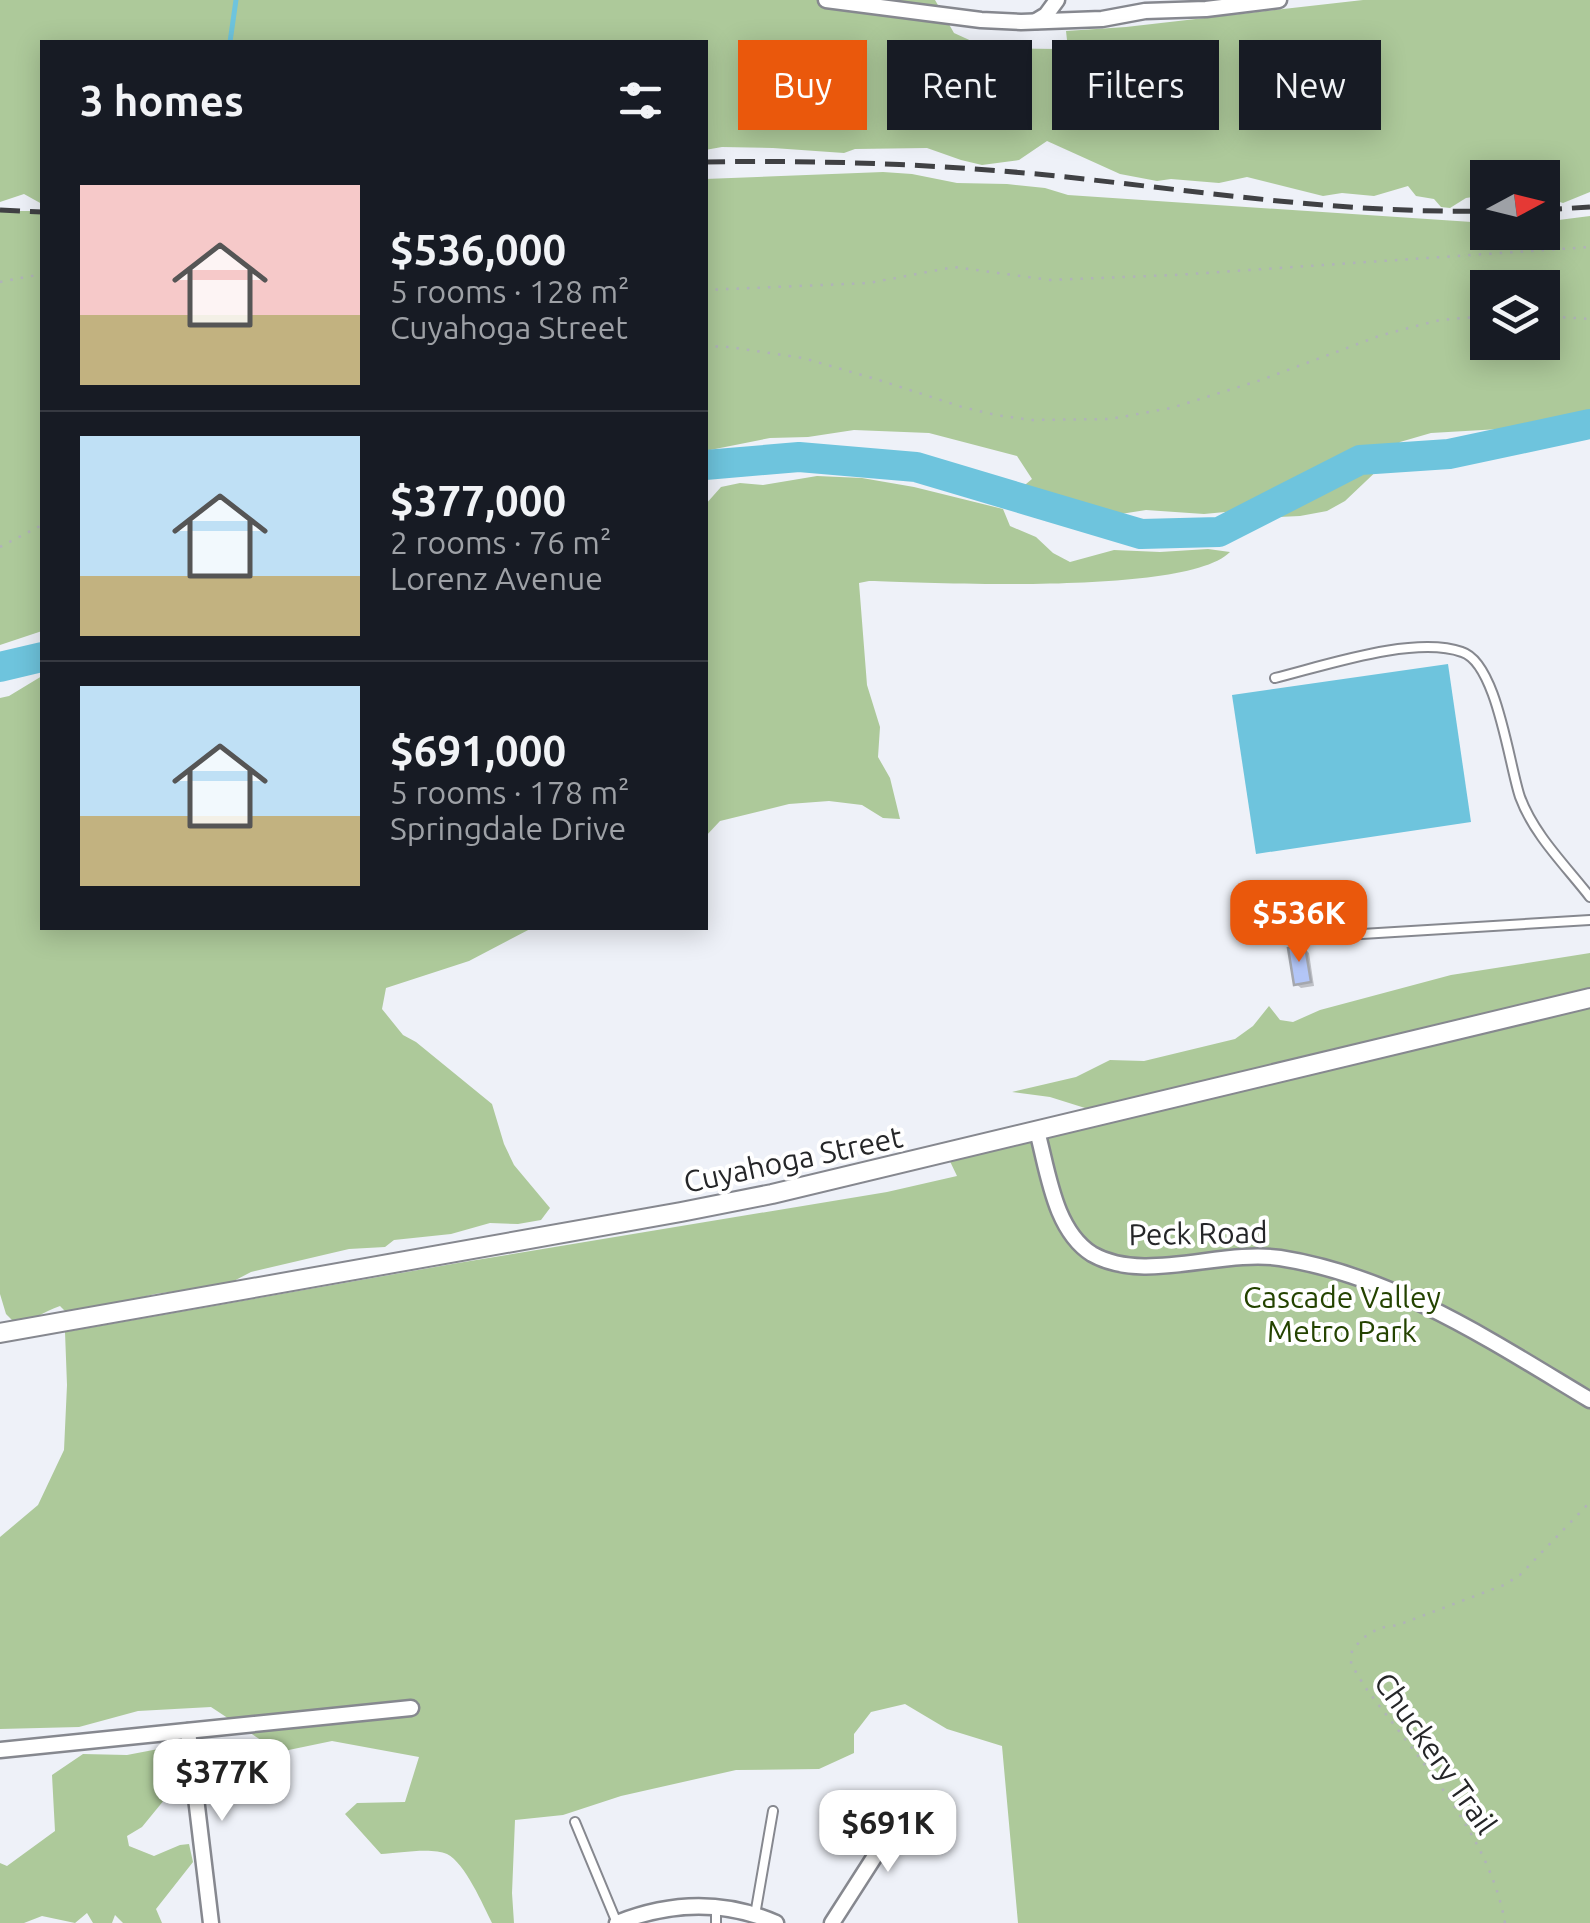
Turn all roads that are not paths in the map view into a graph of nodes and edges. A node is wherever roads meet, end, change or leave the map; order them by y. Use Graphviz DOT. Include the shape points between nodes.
graph roads {
  1 [pos="826,0"];
  2 [pos="1058,0"];
  3 [pos="1127,0"];
  4 [pos="1279,0"];
  5 [pos="1145,11"];
  6 [pos="1036,22"];
  7 [pos="1275,678"];
  8 [pos="1590,897"];
  9 [pos="1590,920"];
  10 [pos="1329,936"];
  11 [pos="1590,998"];
  12 [pos="1037,1131"];
  13 [pos="0,1332"];
  14 [pos="1590,1400"];
  15 [pos="411,1708"];
  16 [pos="188,1731"];
  17 [pos="0,1750"];
  18 [pos="772,1811"];
  19 [pos="575,1822"];
  20 [pos="942,1824"];
  21 [pos="716,1915"];
  22 [pos="755,1915"];
  23 [pos="211,1923"];
  24 [pos="617,1923"];
  25 [pos="776,1923"];
  26 [pos="832,1923"];
  1 -- 6 [label="street"];
  2 -- 6 [label="street"];
  3 -- 5 [label="street"];
  4 -- 5 [label="street"];
  5 -- 6 [label="street"];
  7 -- 8 [label="lane" via="1430,646 1466,652 1492,693 1520,798"];
  9 -- 10 [label="lane"];
  11 -- 12 [label="street, Cuyahoga Street"];
  12 -- 13 [label="street, Cuyahoga Street" via="681,1212"];
  12 -- 14 [label="street, Peck Road" via="1063,1219 1092,1254 1134,1266 1279,1258 1347,1276 1430,1306"];
  15 -- 16 [label="street"];
  16 -- 17 [label="street"];
  16 -- 23 [label="street"];
  18 -- 22 [label="lane"];
  19 -- 24 [label="lane"];
  20 -- 26 [label="street" via="892,1831"];
  21 -- 22 [label="street"];
  21 -- 24 [label="street" via="678,1906"];
  22 -- 25 [label="street"];
}
